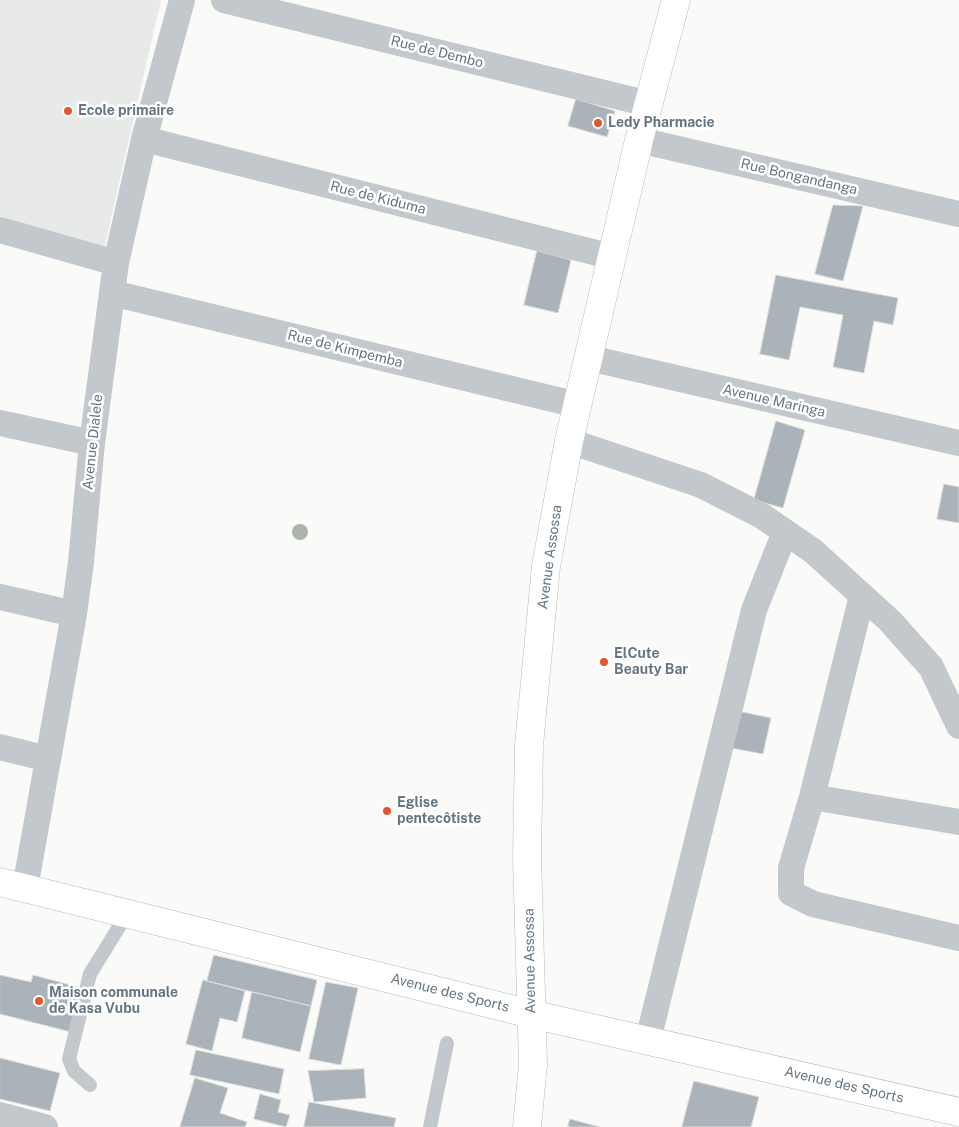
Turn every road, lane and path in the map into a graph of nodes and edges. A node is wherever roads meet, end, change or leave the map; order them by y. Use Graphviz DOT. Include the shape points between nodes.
graph roads {
  1 [pos="182,0"];
  2 [pos="224,0"];
  3 [pos="676,0"];
  4 [pos="649,104"];
  5 [pos="144,139"];
  6 [pos="640,140"];
  7 [pos="959,214"];
  8 [pos="0,230"];
  9 [pos="613,257"];
  10 [pos="116,263"];
  11 [pos="112,292"];
  12 [pos="589,358"];
  13 [pos="578,405"];
  14 [pos="0,423"];
  15 [pos="568,441"];
  16 [pos="92,443"];
  17 [pos="959,443"];
  18 [pos="785,532"];
  19 [pos="862,596"];
  20 [pos="0,597"];
  21 [pos="74,614"];
  22 [pos="931,667"];
  23 [pos="959,673"];
  24 [pos="959,726"];
  25 [pos="0,747"];
  26 [pos="48,759"];
  27 [pos="812,798"];
  28 [pos="959,822"];
  29 [pos="7,886"];
  30 [pos="127,914"];
  31 [pos="959,938"];
  32 [pos="531,1014"];
  33 [pos="648,1040"];
  34 [pos="447,1043"];
  35 [pos="90,1085"];
  36 [pos="958,1110"];
  37 [pos="0,1115"];
  38 [pos="45,1127"];
  39 [pos="430,1127"];
  40 [pos="527,1127"];
  1 -- 5 [label="street, Avenue Dialele"];
  2 -- 4 [label="street, Rue de Dembo"];
  3 -- 4 [label="main road, Avenue Assossa"];
  4 -- 6 [label="main road, Avenue Assossa"];
  5 -- 9 [label="street, Rue de Kiduma"];
  5 -- 10 [label="street, Avenue Dialele"];
  6 -- 7 [label="street, Rue Bongandanga"];
  6 -- 9 [label="main road, Avenue Assossa"];
  8 -- 10 [label="street"];
  9 -- 12 [label="main road, Avenue Assossa"];
  10 -- 11 [label="street, Avenue Dialele"];
  11 -- 13 [label="street, Rue de Kimpemba"];
  11 -- 16 [label="street, Avenue Dialele"];
  12 -- 13 [label="main road, Avenue Assossa"];
  12 -- 17 [label="street, Avenue Maringa"];
  13 -- 15 [label="main road, Avenue Assossa"];
  14 -- 16 [label="street"];
  15 -- 18 [label="street" via="701,485 762,516"];
  15 -- 32 [label="main road, Avenue Assossa" via="546,566 529,745 527,856"];
  16 -- 21 [label="street, Avenue Dialele"];
  18 -- 19 [label="street" via="813,551"];
  18 -- 33 [label="street" via="754,610"];
  19 -- 22 [label="street" via="890,621"];
  19 -- 27 [label="street"];
  20 -- 21 [label="street"];
  21 -- 26 [label="street, Avenue Dialele"];
  22 -- 23 [label="street"];
  22 -- 24 [label="street"];
  25 -- 26 [label="street"];
  26 -- 29 [label="street, Avenue Dialele"];
  27 -- 28 [label="street"];
  27 -- 31 [label="street" via="791,868 791,893 813,904"];
  29 -- 30 [label="main road, Avenue des Sports"];
  30 -- 32 [label="main road, Avenue des Sports"];
  30 -- 35 [label="lane" via="90,974 69,1059 74,1071"];
  32 -- 33 [label="main road, Avenue des Sports"];
  32 -- 40 [label="main road, Avenue Assossa" via="533,1064"];
  33 -- 36 [label="main road, Avenue des Sports"];
  34 -- 39 [label="lane"];
  37 -- 38 [label="street"];
}
